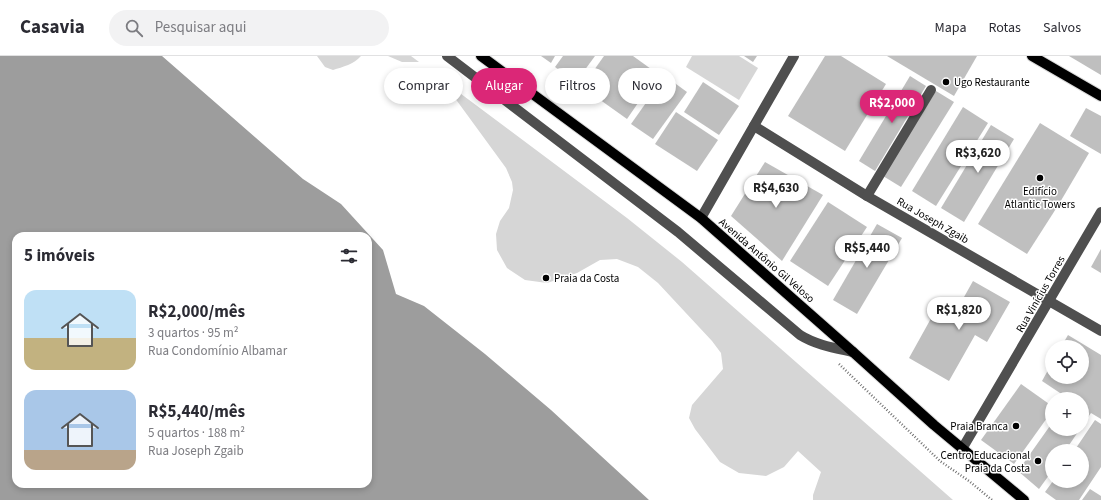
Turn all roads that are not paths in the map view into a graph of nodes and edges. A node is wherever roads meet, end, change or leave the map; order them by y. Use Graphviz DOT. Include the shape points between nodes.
graph roads {
  1 [pos="447,56"];
  2 [pos="481,56"];
  3 [pos="794,56"];
  4 [pos="1032,56"];
  5 [pos="930,90"];
  6 [pos="1101,96"];
  7 [pos="754,126"];
  8 [pos="867,196"];
  9 [pos="1101,212"];
  10 [pos="701,218"];
  11 [pos="1050,301"];
  12 [pos="1101,331"];
  13 [pos="853,352"];
  14 [pos="962,449"];
  15 [pos="1024,500"];
  1 -- 13 [label="street" via="683,236 800,335 821,345"];
  2 -- 10 [label="main road, Avenida Antônio Gil Veloso"];
  3 -- 7 [label="street"];
  4 -- 6 [label="main road"];
  5 -- 8 [label="street"];
  7 -- 8 [label="street, Rua Joseph Zgaib"];
  7 -- 10 [label="street"];
  8 -- 11 [label="street, Rua Joseph Zgaib"];
  9 -- 11 [label="street, Rua Vinícius Torres"];
  10 -- 13 [label="main road, Avenida Antônio Gil Veloso"];
  11 -- 12 [label="street, Rua Joseph Zgaib"];
  11 -- 14 [label="street, Rua Vinícius Torres"];
  13 -- 14 [label="main road, Avenida Antônio Gil Veloso"];
  14 -- 15 [label="main road, Avenida Antônio Gil Veloso"];
}
